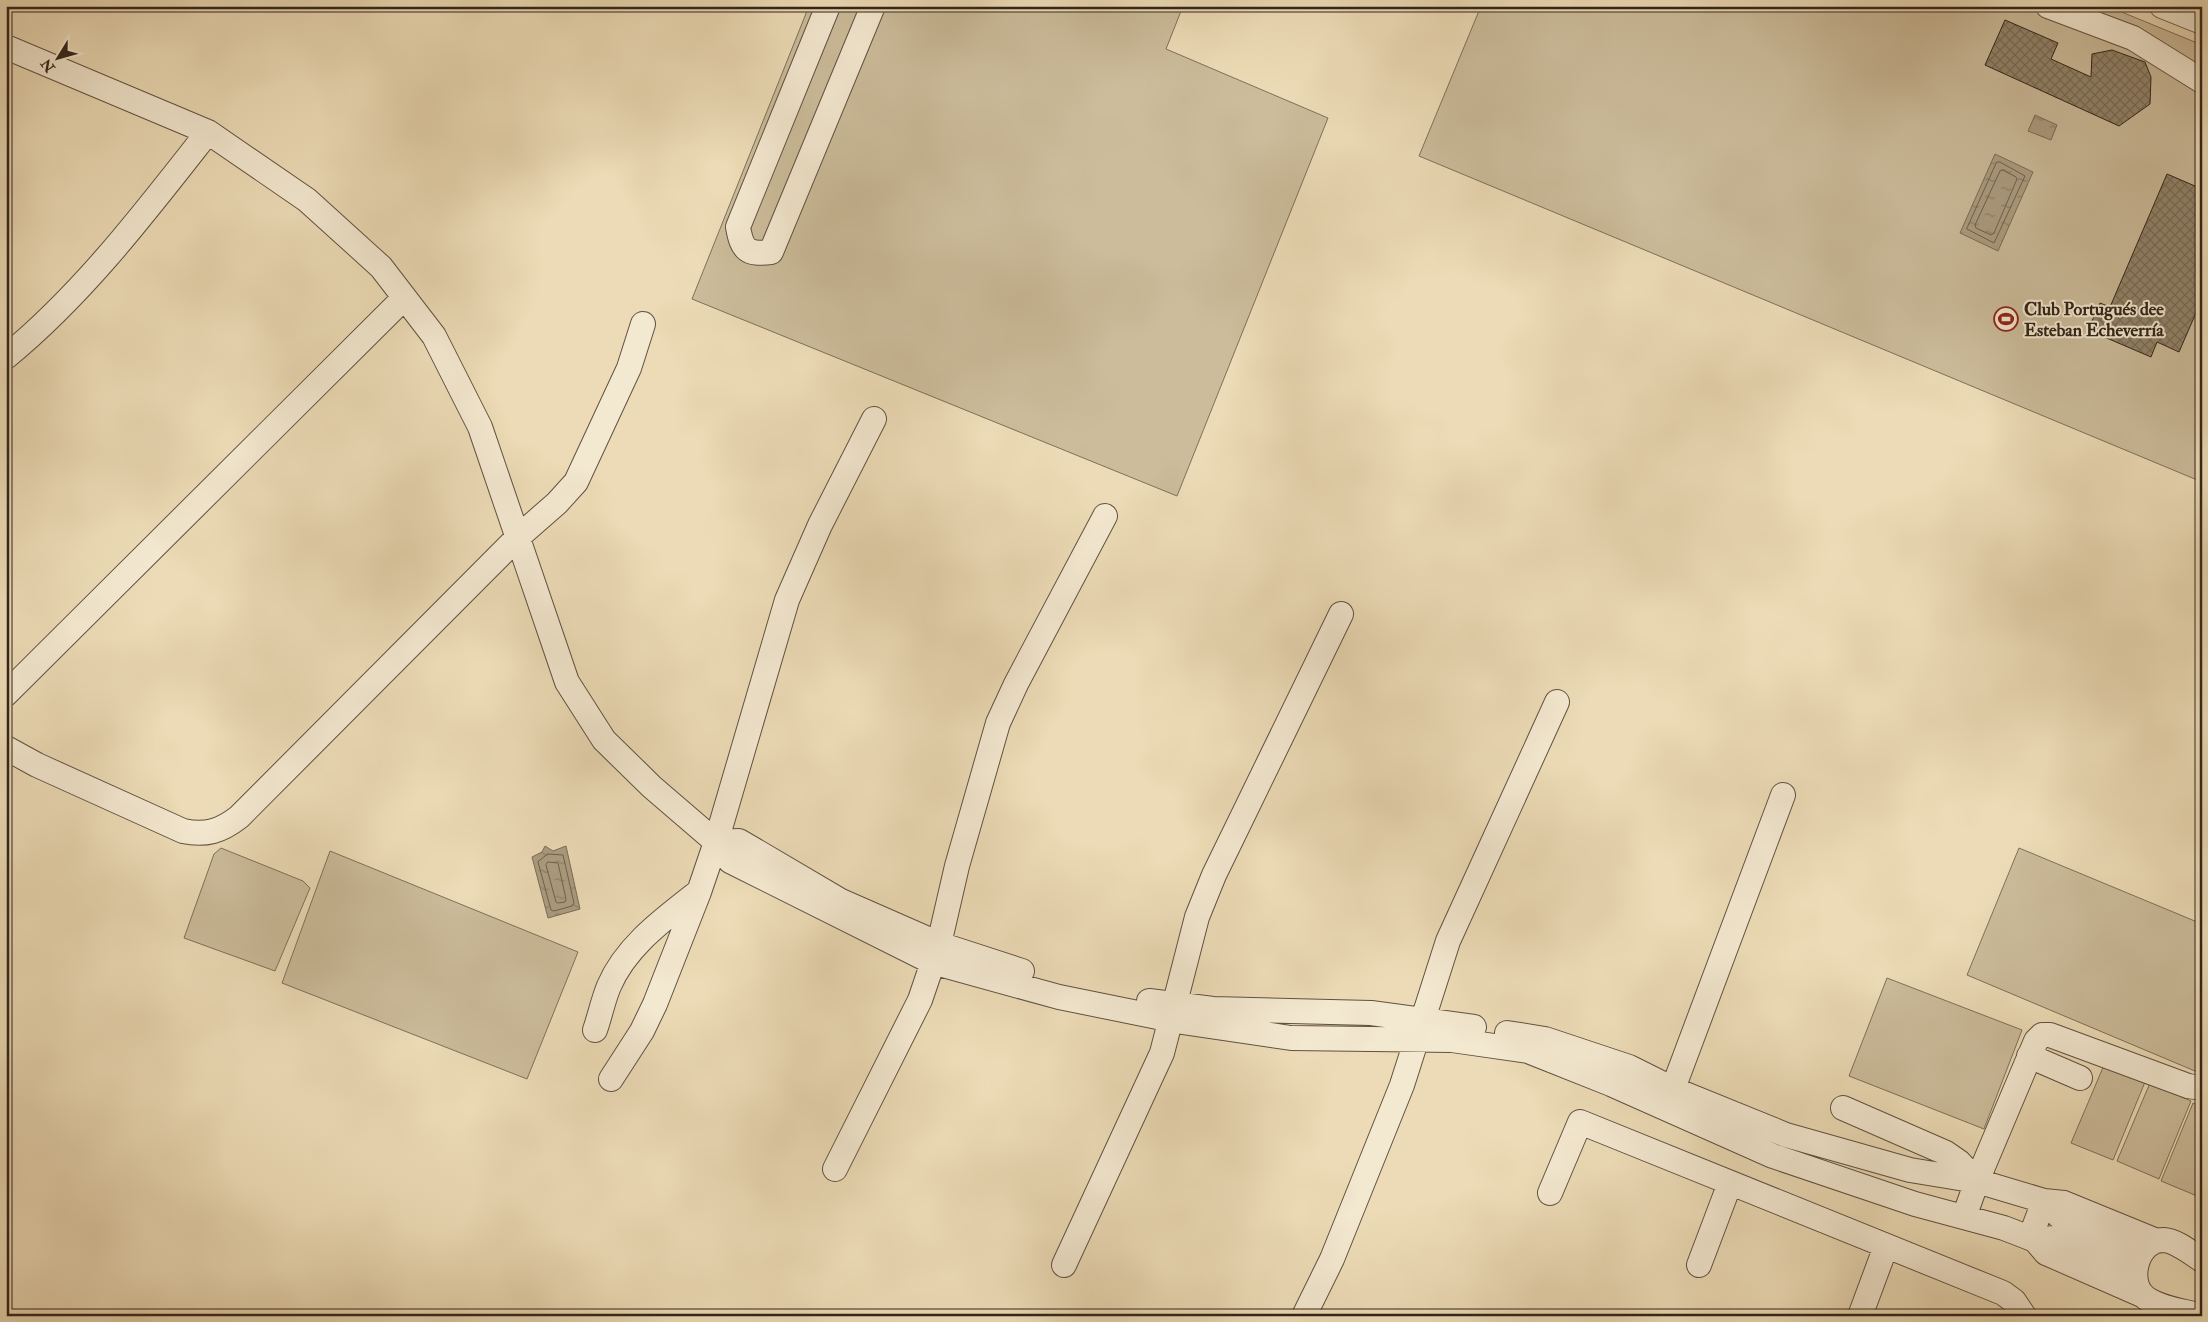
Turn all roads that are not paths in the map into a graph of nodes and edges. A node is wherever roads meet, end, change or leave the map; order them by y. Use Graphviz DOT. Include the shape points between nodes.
graph roads {
  1 [pos="828,6"];
  2 [pos="873,6"];
  3 [pos="2048,6"];
  4 [pos="2162,6"];
  5 [pos="2202,22"];
  6 [pos="6,47"];
  7 [pos="2202,80"];
  8 [pos="208,132"];
  9 [pos="404,298"];
  10 [pos="643,324"];
  11 [pos="6,357"];
  12 [pos="874,419"];
  13 [pos="1105,516"];
  14 [pos="517,538"];
  15 [pos="1341,614"];
  16 [pos="6,694"];
  17 [pos="1557,702"];
  18 [pos="7,752"];
  19 [pos="1783,795"];
  20 [pos="716,842"];
  21 [pos="699,892"];
  22 [pos="936,953"];
  23 [pos="1172,1012"];
  24 [pos="595,1030"];
  25 [pos="1420,1030"];
  26 [pos="2029,1056"];
  27 [pos="2080,1078"];
  28 [pos="611,1079"];
  29 [pos="2202,1088"];
  30 [pos="1669,1098"];
  31 [pos="1843,1108"];
  32 [pos="835,1169"];
  33 [pos="1977,1181"];
  34 [pos="1730,1183"];
  35 [pos="1550,1194"];
  36 [pos="2047,1201"];
  37 [pos="1964,1217"];
  38 [pos="2032,1239"];
  39 [pos="1886,1246"];
  40 [pos="2145,1253"];
  41 [pos="2202,1260"];
  42 [pos="1064,1265"];
  43 [pos="1699,1266"];
  44 [pos="2142,1295"];
  45 [pos="1304,1316"];
  46 [pos="1860,1316"];
  47 [pos="2024,1316"];
  48 [pos="2202,1316"];
  1 -- 2 [label="street" via="738,227 741,243 756,254 771,252"];
  3 -- 7 [label="street" via="2133,38"];
  4 -- 5 [label="street"];
  6 -- 8 [label="street"];
  8 -- 9 [label="street" via="307,200 381,268"];
  8 -- 11 [label="street" via="110,255 34,335"];
  9 -- 14 [label="street" via="434,336 480,427"];
  9 -- 16 [label="street"];
  10 -- 14 [label="street" via="629,368 576,482"];
  12 -- 20 [label="street" via="820,525 787,600"];
  13 -- 22 [label="street" via="998,723"];
  14 -- 18 [label="street" via="227,827 210,833 183,831"];
  14 -- 20 [label="street" via="567,682 604,740"];
  15 -- 23 [label="street" via="1214,875 1197,916"];
  17 -- 25 [label="street" via="1448,941"];
  19 -- 30 [label="street"];
  20 -- 21 [label="street"];
  20 -- 22 [label="street" via="730,861"];
  21 -- 24 [label="street" via="652,929 626,958 609,985"];
  21 -- 28 [label="street" via="655,1004"];
  22 -- 23 [label="street" via="1059,997"];
  22 -- 32 [label="street" via="920,1000"];
  23 -- 25 [label="street" via="1291,1038"];
  23 -- 42 [label="street" via="1162,1054"];
  25 -- 30 [label="street" via="1452,1040 1528,1051"];
  25 -- 45 [label="street" via="1402,1085 1335,1250"];
  26 -- 27 [label="street"];
  26 -- 29 [label="street" via="2038,1038 2050,1035 2188,1086"];
  26 -- 33 [label="street"];
  30 -- 33 [label="street" via="1910,1170"];
  30 -- 37 [label="street" via="1773,1156 1915,1204"];
  31 -- 33 [label="street" via="1946,1153"];
  33 -- 36 [label="street"];
  33 -- 37 [label="street"];
  34 -- 35 [label="street" via="1580,1122"];
  34 -- 39 [label="street"];
  34 -- 43 [label="street"];
  36 -- 38 [label="street"];
  36 -- 40 [label="street" via="2064,1203"];
  37 -- 38 [label="street"];
  38 -- 40 [label="street" via="2054,1238"];
  38 -- 44 [label="street" via="2046,1252"];
  39 -- 46 [label="street"];
  39 -- 47 [label="street" via="2003,1293 2014,1301"];
  40 -- 41 [label="street" via="2165,1240"];
  40 -- 44 [label="street" via="2135,1280"];
  44 -- 48 [label="street" via="2167,1307"];
}
